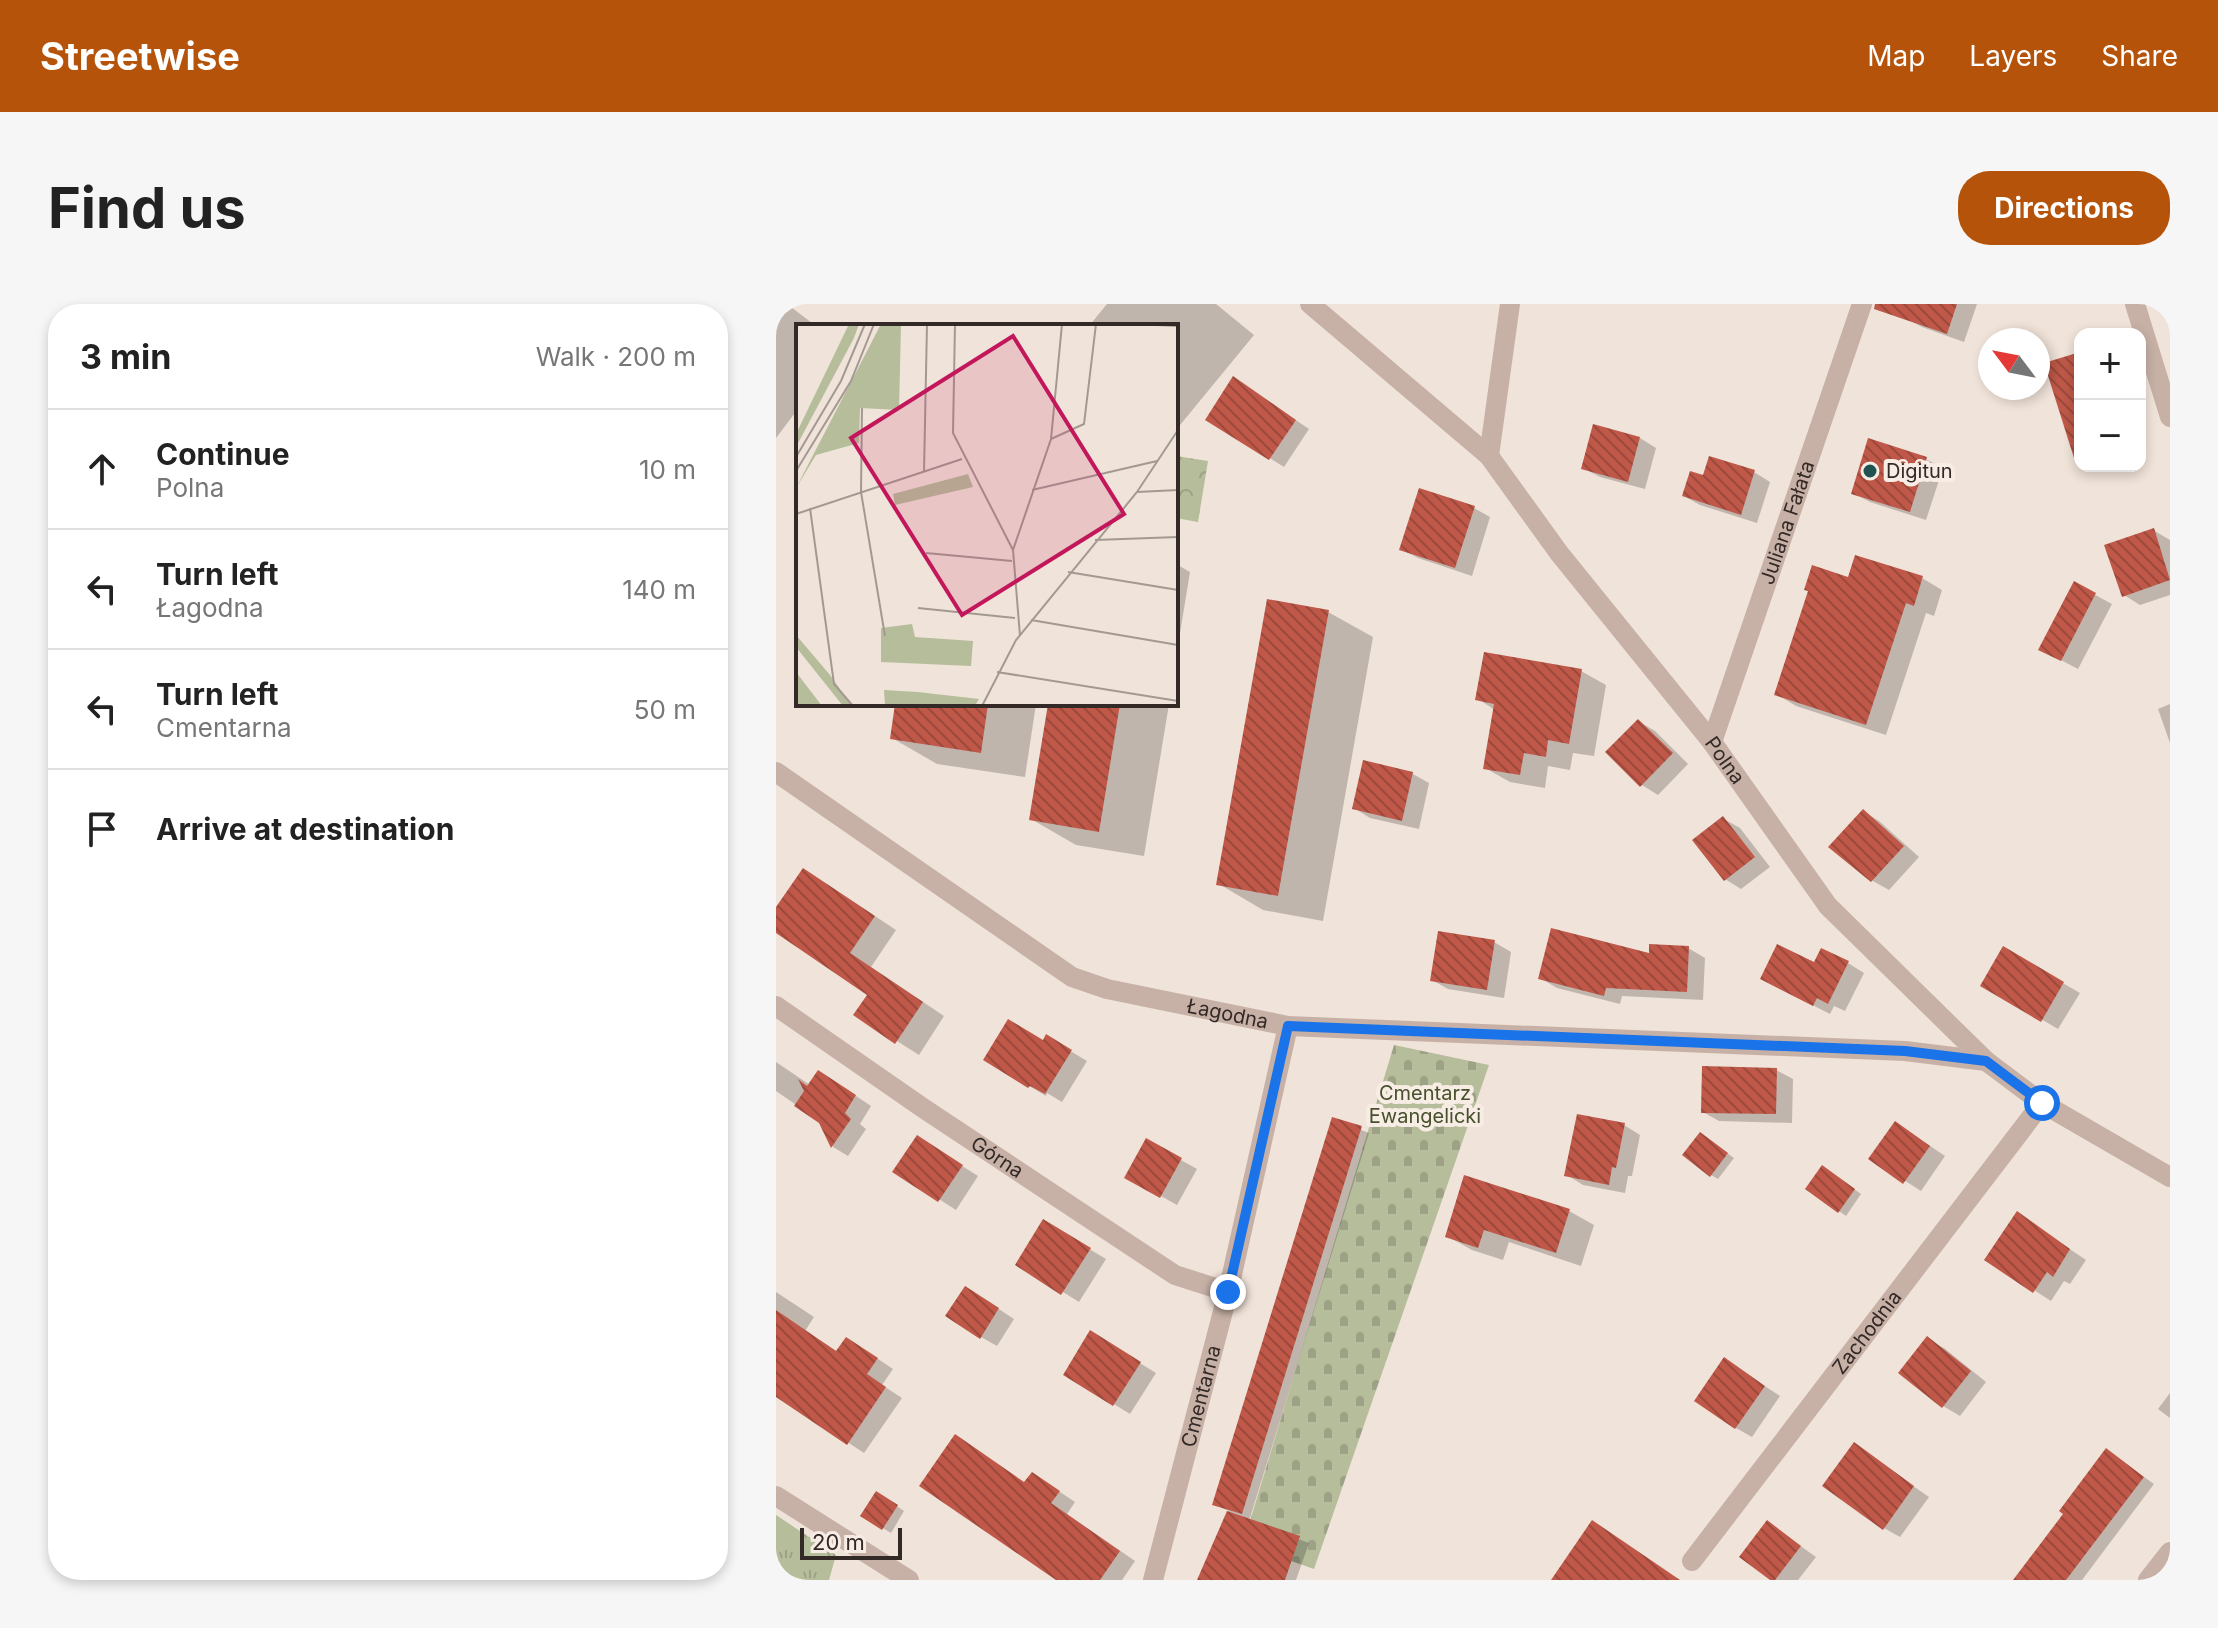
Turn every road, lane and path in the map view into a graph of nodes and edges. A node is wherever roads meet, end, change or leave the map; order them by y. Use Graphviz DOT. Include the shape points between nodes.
graph roads {
  1 [pos="1310,304"];
  2 [pos="1510,304"];
  3 [pos="1862,304"];
  4 [pos="2135,304"];
  5 [pos="2170,417"];
  6 [pos="1489,456"];
  7 [pos="1712,742"];
  8 [pos="776,772"];
  9 [pos="776,1006"];
  10 [pos="1288,1026"];
  11 [pos="1986,1061"];
  12 [pos="2042,1103"];
  13 [pos="2170,1177"];
  14 [pos="1228,1292"];
  15 [pos="776,1496"];
  16 [pos="2170,1552"];
  17 [pos="1692,1561"];
  18 [pos="909,1580"];
  19 [pos="1153,1580"];
  20 [pos="2148,1580"];
  1 -- 6 [label="street, Polna"];
  2 -- 6 [label="street"];
  3 -- 7 [label="street, Juliana Fałata"];
  4 -- 5 [label="street"];
  6 -- 7 [label="street, Polna" via="1559,553"];
  7 -- 11 [label="street, Polna" via="1828,906"];
  8 -- 10 [label="street, Łagodna" via="1072,977"];
  9 -- 14 [label="street, Górna" via="1175,1275"];
  10 -- 11 [label="street, Łagodna" via="1905,1051"];
  10 -- 14 [label="street, Cmentarna"];
  11 -- 12 [label="street, Polna"];
  12 -- 13 [label="street, Polna"];
  12 -- 17 [label="street, Zachodnia"];
  14 -- 19 [label="street, Cmentarna"];
  15 -- 18 [label="street"];
  16 -- 20 [label="street"];
}
